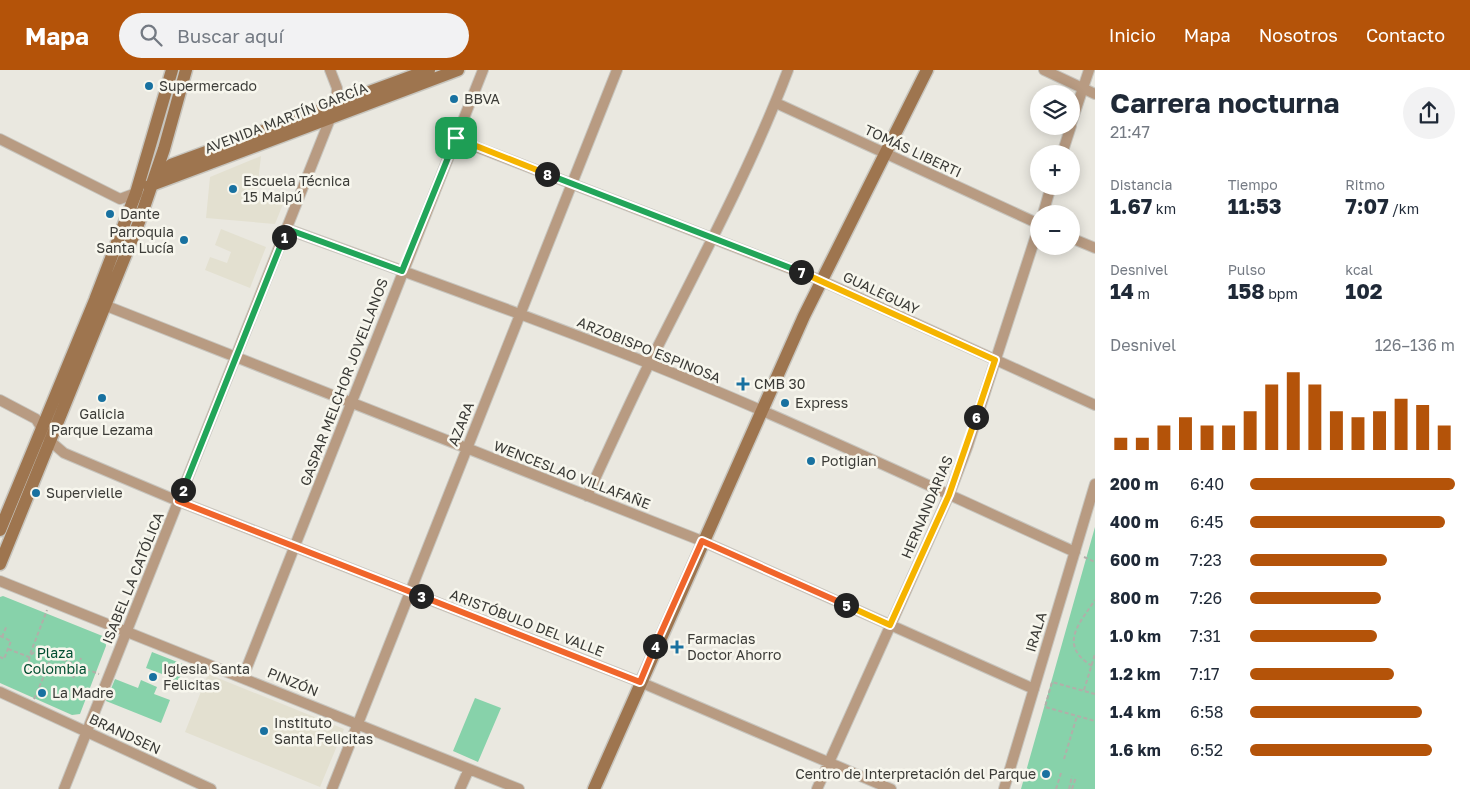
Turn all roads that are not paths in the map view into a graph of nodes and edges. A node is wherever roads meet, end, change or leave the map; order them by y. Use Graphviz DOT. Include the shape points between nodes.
graph roads {
  1 [pos="172,70"];
  2 [pos="186,70"];
  3 [pos="330,70"];
  4 [pos="429,70"];
  5 [pos="458,70"];
  6 [pos="483,70"];
  7 [pos="617,70"];
  8 [pos="788,70"];
  9 [pos="926,70"];
  10 [pos="1044,70"];
  11 [pos="1089,70"];
  12 [pos="1083,88"];
  13 [pos="1095,94"];
  14 [pos="1080,97"];
  15 [pos="776,103"];
  16 [pos="336,104"];
  17 [pos="330,117"];
  18 [pos="456,138"];
  19 [pos="0,139"];
  20 [pos="885,153"];
  21 [pos="152,184"];
  22 [pos="571,184"];
  23 [pos="136,193"];
  24 [pos="1030,221"];
  25 [pos="287,229"];
  26 [pos="713,238"];
  27 [pos="1080,242"];
  28 [pos="1095,248"];
  29 [pos="1030,253"];
  30 [pos="402,271"];
  31 [pos="820,280"];
  32 [pos="100,303"];
  33 [pos="520,314"];
  34 [pos="235,357"];
  35 [pos="995,360"];
  36 [pos="649,364"];
  37 [pos="0,400"];
  38 [pos="351,403"];
  39 [pos="1095,405"];
  40 [pos="761,410"];
  41 [pos="42,425"];
  42 [pos="50,440"];
  43 [pos="466,448"];
  44 [pos="1095,484"];
  45 [pos="949,495"];
  46 [pos="587,496"];
  47 [pos="178,501"];
  48 [pos="0,530"];
  49 [pos="702,541"];
  50 [pos="294,546"];
  51 [pos="1075,552"];
  52 [pos="0,564"];
  53 [pos="0,581"];
  54 [pos="410,592"];
  55 [pos="890,625"];
  56 [pos="126,631"];
  57 [pos="243,677"];
  58 [pos="640,682"];
  59 [pos="1034,690"];
  60 [pos="0,692"];
  61 [pos="359,723"];
  62 [pos="86,732"];
  63 [pos="828,762"];
  64 [pos="468,769"];
  65 [pos="64,789"];
  66 [pos="211,789"];
  67 [pos="332,789"];
  68 [pos="460,789"];
  69 [pos="519,789"];
  70 [pos="594,789"];
  71 [pos="817,789"];
  72 [pos="891,789"];
  73 [pos="1004,789"];
  1 -- 23 [label="main road"];
  2 -- 21 [label="main road"];
  3 -- 16 [label="street" via="337,88"];
  4 -- 16 [label="main road, AVENIDA MARTÍN GARCÍA"];
  5 -- 17 [label="main road, AVENIDA MARTÍN GARCÍA"];
  6 -- 18 [label="street, GASPAR MELCHOR JOVELLANOS"];
  7 -- 22 [label="street, AZARA"];
  8 -- 15 [label="street"];
  9 -- 20 [label="main road"];
  10 -- 12 [label="street"];
  11 -- 12 [label="street"];
  12 -- 13 [label="street"];
  12 -- 14 [label="street"];
  15 -- 20 [label="street, TOMÁS LIBERTI"];
  15 -- 26 [label="street"];
  16 -- 17 [label="street, ISABEL LA CATÓLICA"];
  16 -- 21 [label="main road, AVENIDA MARTÍN GARCÍA" via="172,165"];
  17 -- 21 [label="main road, AVENIDA MARTÍN GARCÍA"];
  17 -- 25 [label="street, ISABEL LA CATÓLICA"];
  18 -- 22 [label="street, GUALEGUAY"];
  18 -- 30 [label="street, GASPAR MELCHOR JOVELLANOS"];
  19 -- 23 [label="street" via="120,199"];
  20 -- 24 [label="street, TOMÁS LIBERTI"];
  20 -- 31 [label="main road"];
  21 -- 23 [label="main road, AVENIDA MARTÍN GARCÍA"];
  21 -- 32 [label="main road"];
  22 -- 26 [label="street, GUALEGUAY"];
  22 -- 33 [label="street, AZARA"];
  23 -- 32 [label="main road"];
  25 -- 30 [label="street, ARZOBISPO ESPINOSA"];
  25 -- 34 [label="street, ISABEL LA CATÓLICA"];
  26 -- 31 [label="street, GUALEGUAY"];
  26 -- 36 [label="street"];
  27 -- 28 [label="street"];
  29 -- 35 [label="street, HERNANDARIAS"];
  30 -- 33 [label="street, ARZOBISPO ESPINOSA"];
  30 -- 38 [label="street, GASPAR MELCHOR JOVELLANOS"];
  31 -- 35 [label="street, GUALEGUAY"];
  31 -- 40 [label="main road"];
  32 -- 34 [label="street, WENCESLAO VILLAFAÑE"];
  32 -- 41 [label="main road"];
  32 -- 42 [label="main road"];
  33 -- 36 [label="street, ARZOBISPO ESPINOSA"];
  33 -- 43 [label="street, AZARA"];
  34 -- 38 [label="street, WENCESLAO VILLAFAÑE"];
  34 -- 47 [label="street, ISABEL LA CATÓLICA"];
  35 -- 39 [label="street, GUALEGUAY"];
  35 -- 45 [label="street, HERNANDARIAS"];
  36 -- 40 [label="street, ARZOBISPO ESPINOSA"];
  36 -- 46 [label="street"];
  37 -- 41 [label="street, ARISTÓBULO DEL VALLE"];
  38 -- 43 [label="street, WENCESLAO VILLAFAÑE"];
  38 -- 50 [label="street, GASPAR MELCHOR JOVELLANOS"];
  40 -- 45 [label="street, ARZOBISPO ESPINOSA"];
  40 -- 49 [label="main road"];
  41 -- 42 [label="street, ARISTÓBULO DEL VALLE"];
  41 -- 48 [label="main road"];
  42 -- 47 [label="street, ARISTÓBULO DEL VALLE" via="64,453"];
  42 -- 52 [label="main road"];
  43 -- 46 [label="street, WENCESLAO VILLAFAÑE"];
  43 -- 54 [label="street, AZARA"];
  44 -- 51 [label="street, IRALA"];
  45 -- 51 [label="street, ARZOBISPO ESPINOSA"];
  45 -- 55 [label="street, HERNANDARIAS"];
  46 -- 49 [label="street, WENCESLAO VILLAFAÑE"];
  47 -- 50 [label="street, ARISTÓBULO DEL VALLE"];
  47 -- 56 [label="street, ISABEL LA CATÓLICA"];
  49 -- 55 [label="street, WENCESLAO VILLAFAÑE"];
  49 -- 58 [label="main road"];
  50 -- 54 [label="street, ARISTÓBULO DEL VALLE"];
  50 -- 57 [label="street, GASPAR MELCHOR JOVELLANOS"];
  51 -- 59 [label="street, IRALA"];
  53 -- 56 [label="street, PINZÓN"];
  54 -- 58 [label="street, ARISTÓBULO DEL VALLE"];
  54 -- 61 [label="street, AZARA"];
  55 -- 59 [label="street, WENCESLAO VILLAFAÑE"];
  55 -- 63 [label="street, HERNANDARIAS"];
  56 -- 57 [label="street, PINZÓN"];
  56 -- 62 [label="street, ISABEL LA CATÓLICA"];
  57 -- 61 [label="street, PINZÓN"];
  58 -- 63 [label="street, ARISTÓBULO DEL VALLE"];
  58 -- 70 [label="main road"];
  59 -- 73 [label="street, IRALA"];
  60 -- 62 [label="street, BRANDSEN"];
  61 -- 64 [label="street, PINZÓN"];
  61 -- 67 [label="street, AZARA"];
  62 -- 65 [label="street, ISABEL LA CATÓLICA"];
  62 -- 66 [label="street, BRANDSEN"];
  63 -- 71 [label="street, HERNANDARIAS"];
  63 -- 72 [label="street, ARISTÓBULO DEL VALLE"];
  64 -- 68 [label="street"];
  64 -- 69 [label="street, PINZÓN"];
}
